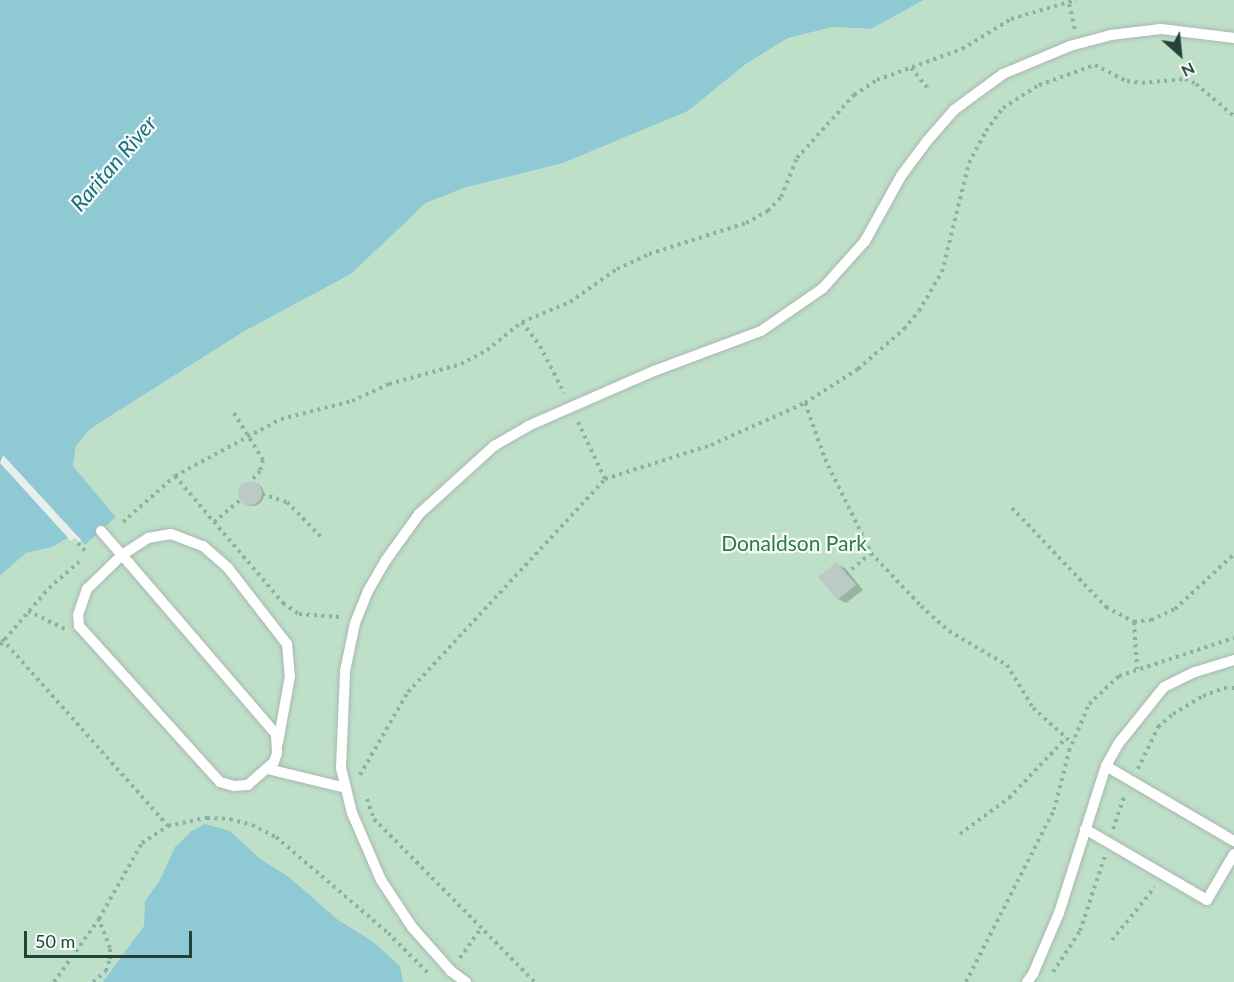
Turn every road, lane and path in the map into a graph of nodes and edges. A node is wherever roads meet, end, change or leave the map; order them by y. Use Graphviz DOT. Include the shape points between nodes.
graph roads {
  1 [pos="1076,0"];
  2 [pos="1234,38"];
  3 [pos="911,68"];
  4 [pos="928,88"];
  5 [pos="1234,116"];
  6 [pos="805,403"];
  7 [pos="234,413"];
  8 [pos="248,435"];
  9 [pos="175,476"];
  10 [pos="250,482"];
  11 [pos="262,494"];
  12 [pos="240,500"];
  13 [pos="1012,508"];
  14 [pos="214,522"];
  15 [pos="101,531"];
  16 [pos="321,537"];
  17 [pos="78,543"];
  18 [pos="872,553"];
  19 [pos="88,554"];
  20 [pos="1234,554"];
  21 [pos="122,555"];
  22 [pos="79,562"];
  23 [pos="846,574"];
  24 [pos="28,611"];
  25 [pos="1134,622"];
  26 [pos="80,626"];
  27 [pos="1234,638"];
  28 [pos="2,639"];
  29 [pos="0,645"];
  30 [pos="1234,660"];
  31 [pos="1137,669"];
  32 [pos="1234,688"];
  33 [pos="1066,738"];
  34 [pos="278,743"];
  35 [pos="1072,743"];
  36 [pos="1106,766"];
  37 [pos="268,770"];
  38 [pos="359,777"];
  39 [pos="1132,781"];
  40 [pos="346,788"];
  41 [pos="367,798"];
  42 [pos="168,826"];
  43 [pos="1085,830"];
  44 [pos="960,834"];
  45 [pos="1234,841"];
  46 [pos="1109,843"];
  47 [pos="1234,854"];
  48 [pos="1162,875"];
  49 [pos="99,919"];
  50 [pos="1112,940"];
  51 [pos="1051,974"];
  52 [pos="54,982"];
  53 [pos="93,982"];
  54 [pos="437,982"];
  55 [pos="466,982"];
  56 [pos="535,982"];
  57 [pos="966,982"];
  58 [pos="1027,982"];
  1 -- 3 [label="path" via="1011,19 962,49"];
  2 -- 40 [label="lane" via="1161,29 1112,35 1070,46 1003,74 954,110 927,141 901,176 866,241 823,288 761,332 549,415 494,446 419,514 368,591 355,623 345,671 341,768"];
  3 -- 4 [label="path"];
  3 -- 8 [label="path" via="877,80 854,95 797,159 781,197 768,211 746,223 649,254 617,269 570,302 522,322 487,350 461,364 389,384 352,401 281,419"];
  5 -- 6 [label="path" via="1185,79 1127,81 1095,65 1039,85 1003,108 969,163 942,272 919,311 858,369"];
  6 -- 18 [label="path" via="825,459"];
  6 -- 38 [label="path" via="711,445 605,479 408,692"];
  7 -- 8 [label="path"];
  8 -- 9 [label="path"];
  8 -- 10 [label="path" via="263,460 260,471"];
  11 -- 16 [label="path" via="287,502"];
  12 -- 14 [label="path"];
  13 -- 25 [label="path" via="1106,607"];
  15 -- 21 [label="lane"];
  17 -- 19 [label="path"];
  18 -- 23 [label="path"];
  18 -- 33 [label="path" via="949,631 1007,665 1033,708"];
  20 -- 25 [label="path" via="1175,609 1151,620"];
  21 -- 26 [label="lane" via="87,589 78,615"];
  21 -- 34 [label="lane" via="276,735"];
  21 -- 34 [label="lane" via="148,538 171,534 203,546 228,568 287,644 290,676"];
  22 -- 24 [label="path"];
  24 -- 26 [label="path" via="64,630"];
  24 -- 28 [label="path"];
  25 -- 31 [label="path"];
  26 -- 37 [label="lane" via="220,782 248,785"];
  27 -- 31 [label="path"];
  28 -- 29 [label="path"];
  28 -- 42 [label="path"];
  30 -- 36 [label="lane" via="1164,687 1119,743"];
  31 -- 35 [label="path" via="1119,676 1089,704"];
  32 -- 39 [label="path" via="1224,688 1188,703 1158,727"];
  33 -- 35 [label="path"];
  33 -- 44 [label="path" via="1009,798"];
  34 -- 37 [label="lane" via="278,753"];
  35 -- 57 [label="path" via="1054,810"];
  36 -- 39 [label="lane"];
  36 -- 43 [label="lane"];
  37 -- 40 [label="lane"];
  39 -- 45 [label="lane"];
  39 -- 46 [label="path"];
  40 -- 55 [label="lane" via="352,813 381,880 412,927"];
  41 -- 56 [label="path" via="374,819"];
  42 -- 49 [label="path" via="142,843"];
  42 -- 54 [label="path" via="207,818 230,819 276,837 388,933"];
  43 -- 46 [label="lane"];
  43 -- 58 [label="lane" via="1059,913"];
  46 -- 48 [label="lane"];
  46 -- 51 [label="path" via="1080,931"];
  47 -- 48 [label="lane" via="1207,900"];
  48 -- 50 [label="path"];
  49 -- 52 [label="path"];
  49 -- 53 [label="path" via="110,959 106,971"];
}
